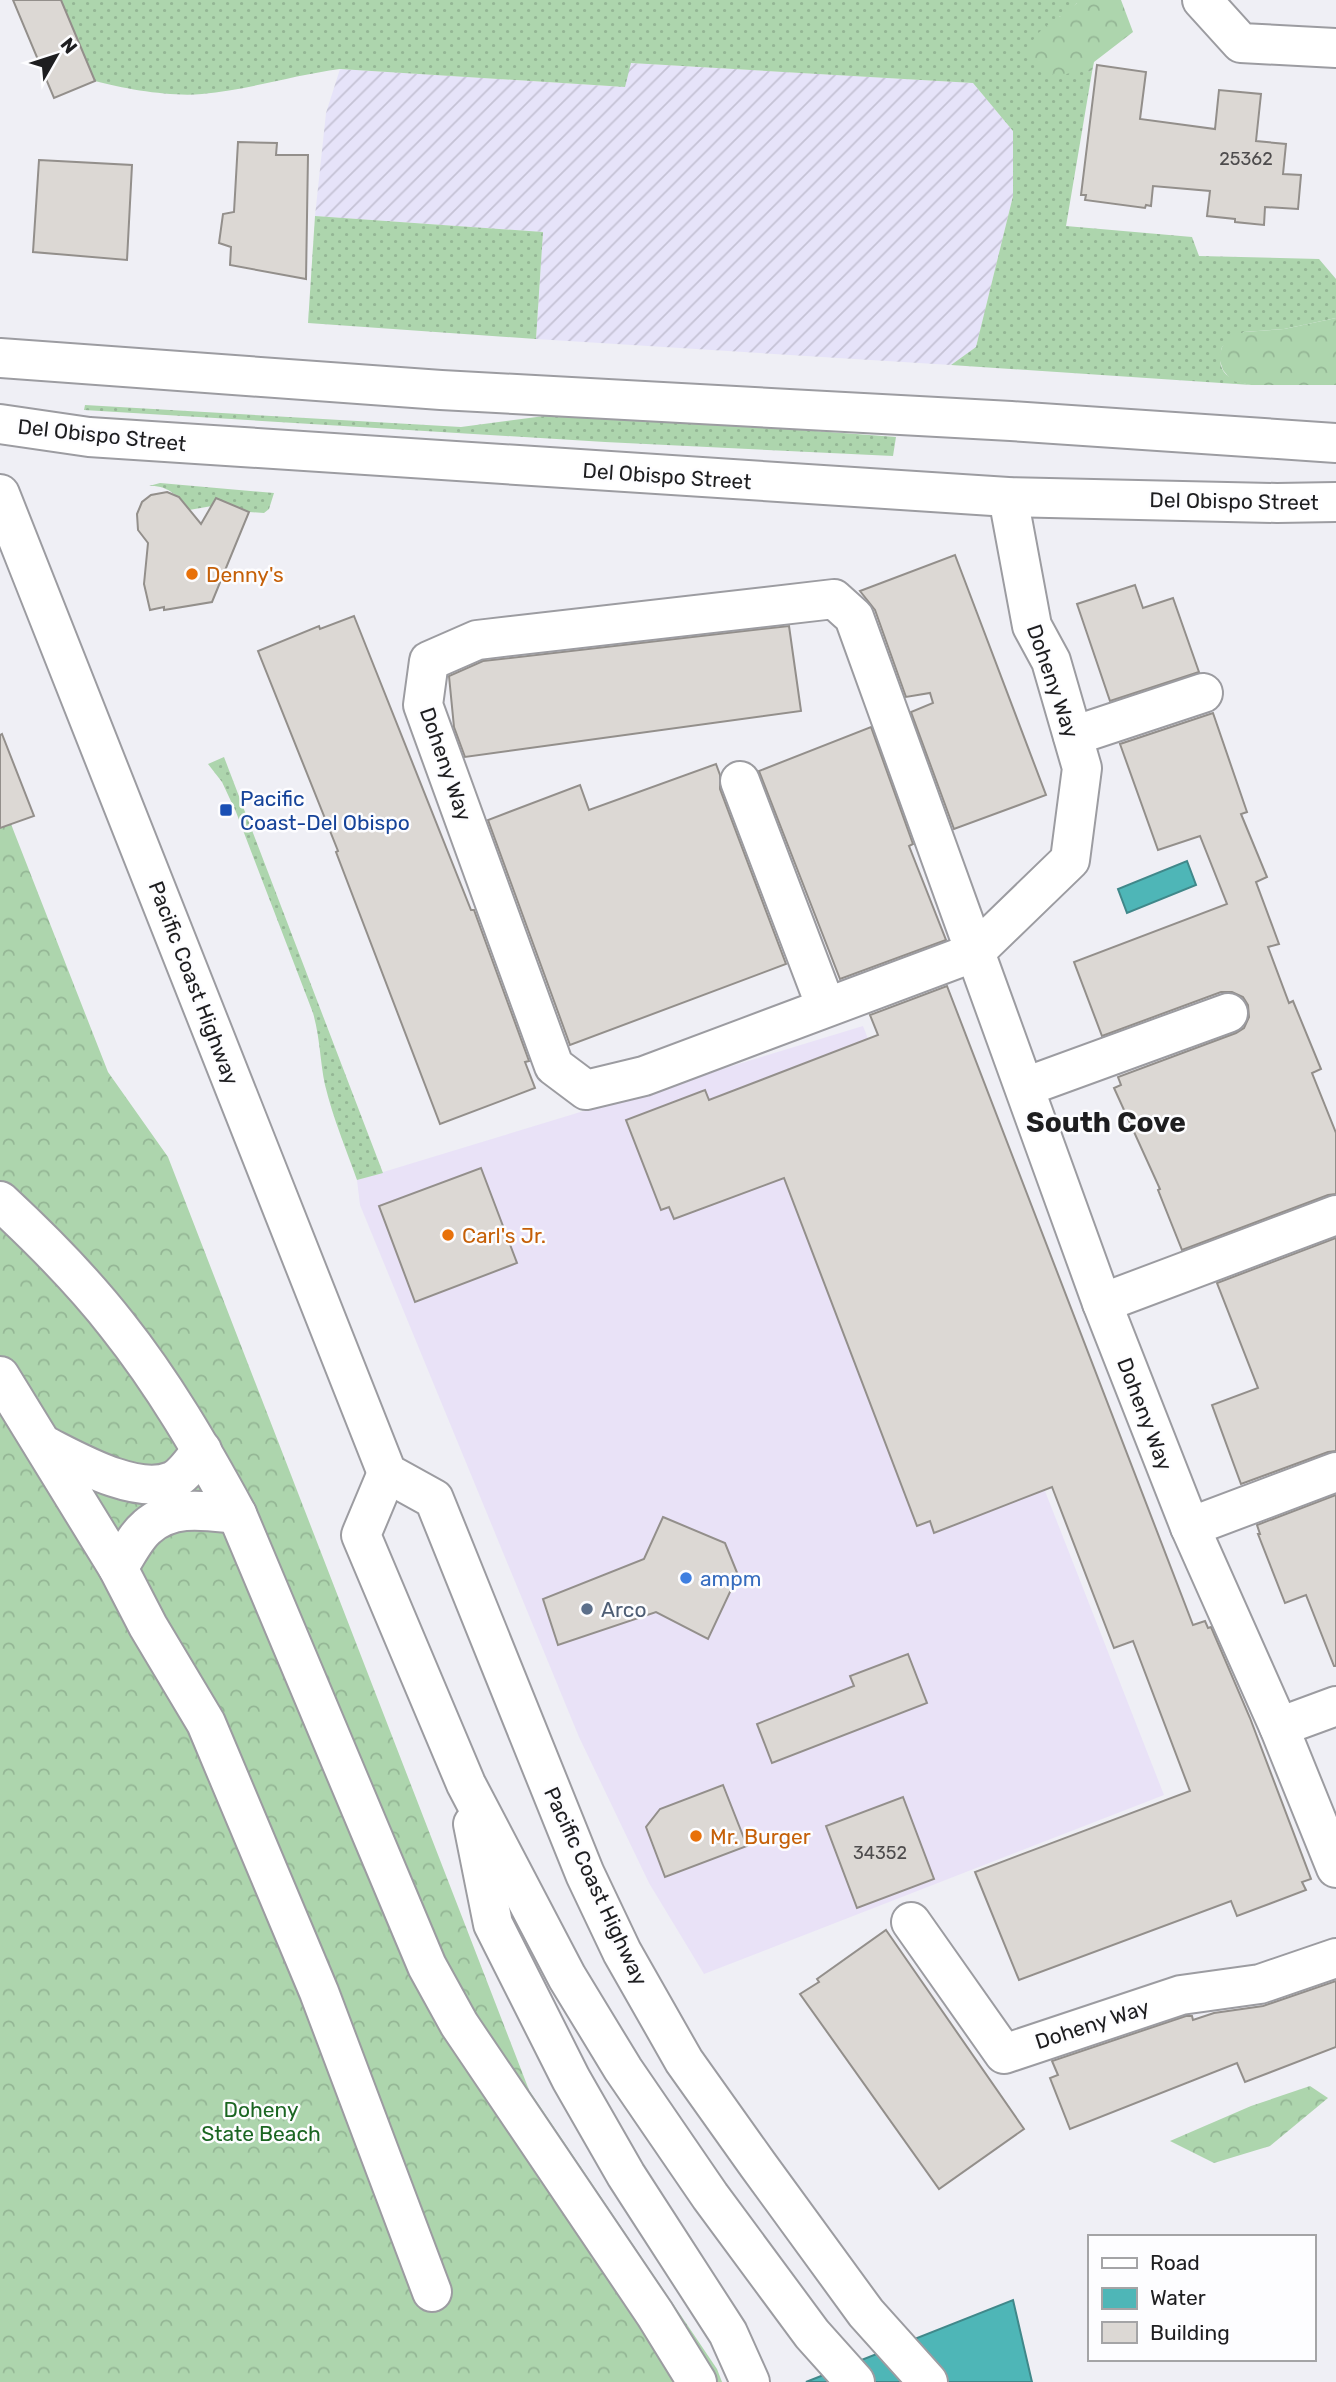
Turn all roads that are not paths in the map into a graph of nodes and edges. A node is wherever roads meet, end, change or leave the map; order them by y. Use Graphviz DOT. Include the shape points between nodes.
graph roads {
  1 [pos="1202,0"];
  2 [pos="1336,48"];
  3 [pos="0,358"];
  4 [pos="0,424"];
  5 [pos="1336,443"];
  6 [pos="0,494"];
  7 [pos="1008,497"];
  8 [pos="1336,502"];
  9 [pos="1203,693"];
  10 [pos="1073,736"];
  11 [pos="740,781"];
  12 [pos="975,952"];
  13 [pos="826,1007"];
  14 [pos="1228,1013"];
  15 [pos="1025,1087"];
  16 [pos="0,1200"];
  17 [pos="1336,1215"];
  18 [pos="1102,1303"];
  19 [pos="0,1376"];
  20 [pos="44,1445"];
  21 [pos="202,1450"];
  22 [pos="1336,1472"];
  23 [pos="387,1474"];
  24 [pos="237,1514"];
  25 [pos="1190,1527"];
  26 [pos="118,1568"];
  27 [pos="1336,1706"];
  28 [pos="1279,1727"];
  29 [pos="466,1784"];
  30 [pos="1336,1868"];
  31 [pos="911,1922"];
  32 [pos="1336,1958"];
  33 [pos="432,2292"];
  34 [pos="747,2375"];
  35 [pos="697,2382"];
  36 [pos="855,2382"];
  37 [pos="928,2382"];
  1 -- 2 [label="main road" via="1241,43"];
  3 -- 5 [label="main road" via="441,390"];
  4 -- 7 [label="main road, Del Obispo Street" via="89,437"];
  6 -- 23 [label="main road, Pacific Coast Highway"];
  7 -- 8 [label="main road, Del Obispo Street"];
  7 -- 10 [label="main road, Doheny Way" via="1032,626 1051,661"];
  9 -- 10 [label="main road"];
  10 -- 12 [label="main road, Doheny Way" via="1082,768 1070,860"];
  11 -- 13 [label="main road"];
  12 -- 13 [label="main road, Doheny Way"];
  12 -- 13 [label="main road, Doheny Way" via="854,617 834,599 477,640 429,662 423,705 554,1066 586,1090 644,1076"];
  12 -- 15 [label="main road, Doheny Way"];
  14 -- 15 [label="main road"];
  15 -- 18 [label="main road, Doheny Way"];
  16 -- 21 [label="main road" via="116,1323"];
  17 -- 18 [label="main road"];
  18 -- 25 [label="main road, Doheny Way"];
  19 -- 20 [label="main road"];
  20 -- 21 [label="main road" via="90,1468 143,1485 172,1481"];
  20 -- 26 [label="main road"];
  21 -- 24 [label="main road"];
  22 -- 25 [label="main road"];
  23 -- 29 [label="main road" via="361,1535"];
  23 -- 37 [label="main road, Pacific Coast Highway" via="434,1499 580,1862 622,1952 684,2061 866,2313"];
  24 -- 26 [label="main road" via="191,1509 166,1514 146,1527"];
  24 -- 35 [label="main road" via="427,1966 460,2024"];
  25 -- 28 [label="main road, Doheny Way"];
  26 -- 33 [label="main road" via="206,1723 247,1815"];
  27 -- 28 [label="main road"];
  28 -- 30 [label="main road, Doheny Way"];
  29 -- 34 [label="main road" via="493,1924 578,2091 728,2333"];
  29 -- 36 [label="main road" via="567,1977 623,2069 812,2334"];
  31 -- 32 [label="main road, Doheny Way" via="1004,2054 1181,1995 1261,1984"];
}
